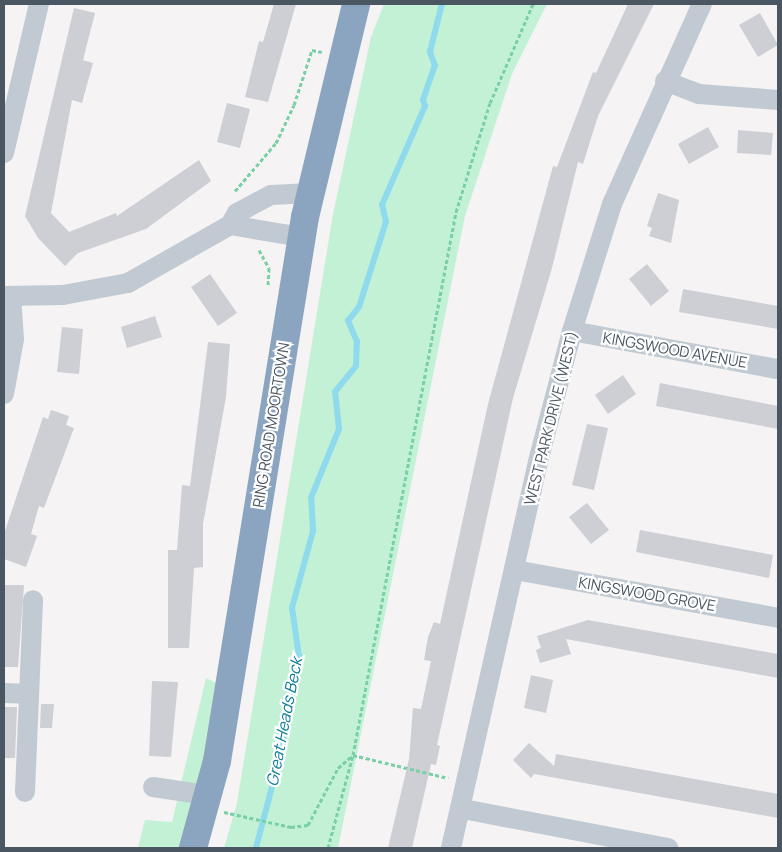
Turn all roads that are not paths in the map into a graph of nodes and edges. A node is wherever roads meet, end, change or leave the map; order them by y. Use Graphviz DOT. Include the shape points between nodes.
graph roads {
  1 [pos="39,4"];
  2 [pos="356,4"];
  3 [pos="702,4"];
  4 [pos="665,81"];
  5 [pos="10,86"];
  6 [pos="778,100"];
  7 [pos="4,153"];
  8 [pos="311,193"];
  9 [pos="235,218"];
  10 [pos="302,237"];
  11 [pos="7,296"];
  12 [pos="572,331"];
  13 [pos="778,369"];
  14 [pos="4,394"];
  15 [pos="515,570"];
  16 [pos="33,600"];
  17 [pos="778,618"];
  18 [pos="4,693"];
  19 [pos="29,694"];
  20 [pos="153,787"];
  21 [pos="25,792"];
  22 [pos="213,803"];
  23 [pos="463,809"];
  24 [pos="193,848"];
  25 [pos="451,848"];
  26 [pos="668,848"];
  1 -- 5 [label="street"];
  2 -- 8 [label="highway, RING ROAD MOORTOWN"];
  3 -- 4 [label="street, WEST PARK DRIVE (WEST)"];
  4 -- 6 [label="street" via="699,94"];
  4 -- 12 [label="street, WEST PARK DRIVE (WEST)" via="612,204"];
  5 -- 7 [label="street"];
  8 -- 9 [label="street" via="281,192"];
  8 -- 10 [label="highway, RING ROAD MOORTOWN"];
  9 -- 10 [label="street"];
  9 -- 11 [label="street" via="128,283 63,295"];
  10 -- 22 [label="highway, RING ROAD MOORTOWN" via="217,761"];
  11 -- 14 [label="street" via="14,339"];
  12 -- 13 [label="street, KINGSWOOD AVENUE"];
  12 -- 15 [label="street, WEST PARK DRIVE (WEST)"];
  15 -- 17 [label="street, KINGSWOOD GROVE"];
  15 -- 23 [label="street, WEST PARK DRIVE (WEST)"];
  16 -- 19 [label="street"];
  18 -- 19 [label="street"];
  19 -- 21 [label="street"];
  20 -- 22 [label="street"];
  22 -- 24 [label="highway, RING ROAD MOORTOWN"];
  23 -- 25 [label="street, WEST PARK DRIVE (WEST)"];
  23 -- 26 [label="street"];
}
